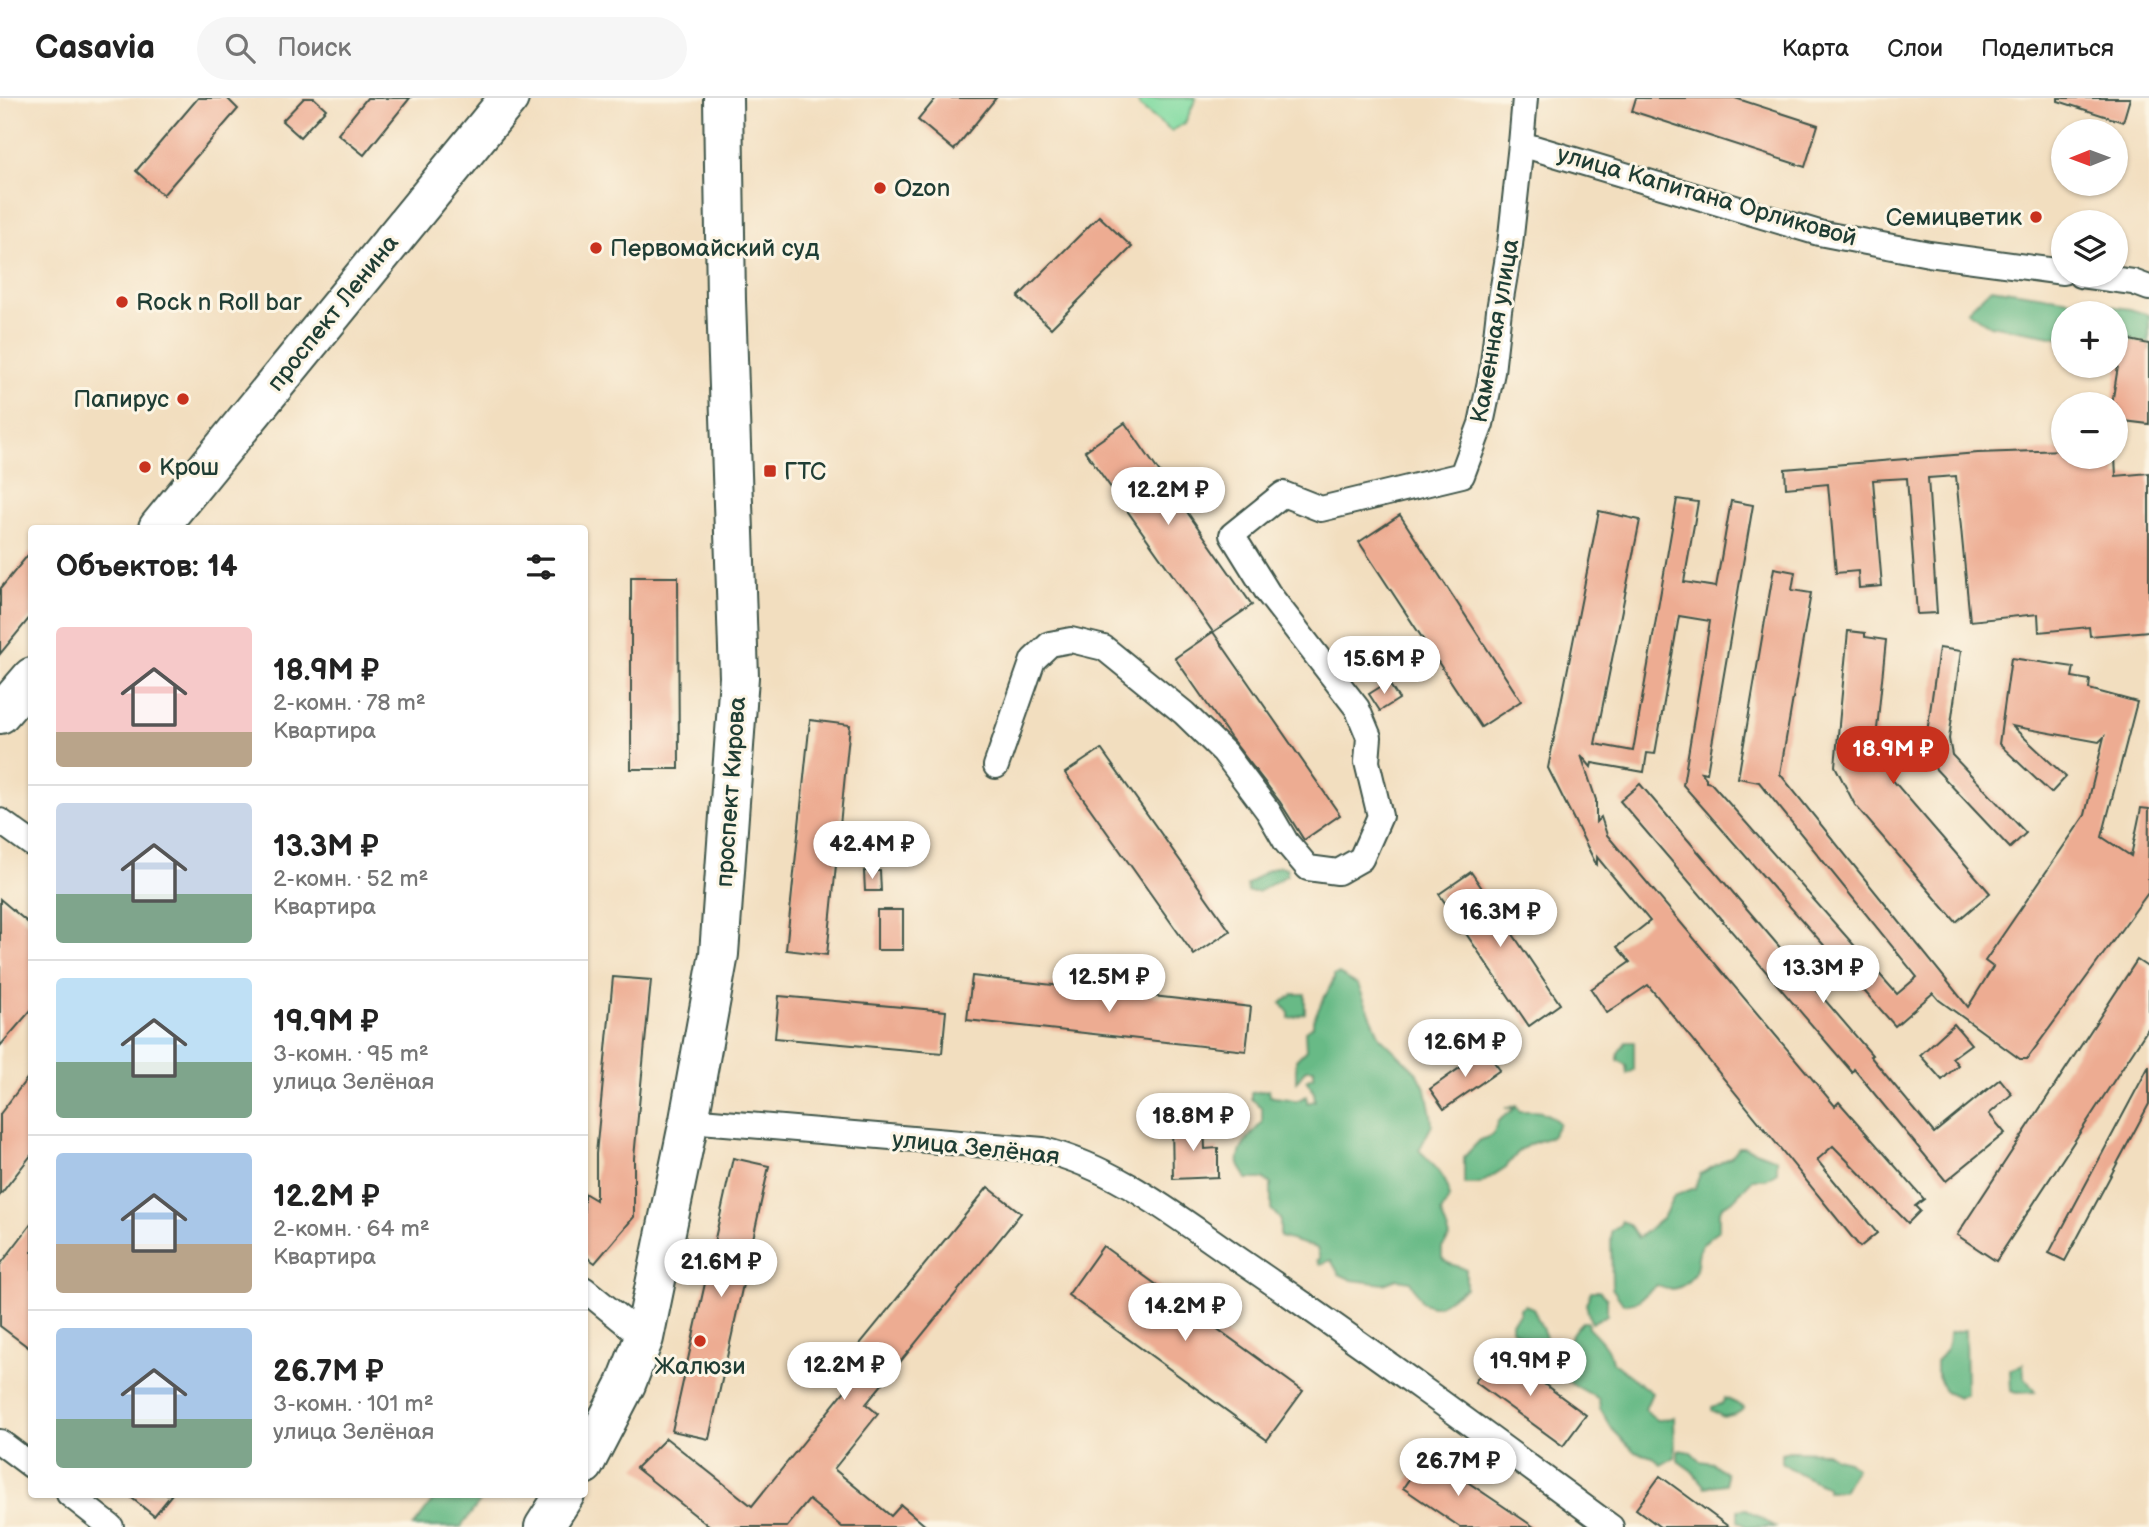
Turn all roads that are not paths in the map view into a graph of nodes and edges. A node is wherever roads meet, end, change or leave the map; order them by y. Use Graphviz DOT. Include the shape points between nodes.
graph roads {
  1 [pos="509,98"];
  2 [pos="723,98"];
  3 [pos="1525,98"];
  4 [pos="1521,144"];
  5 [pos="2051,270"];
  6 [pos="2128,281"];
  7 [pos="2149,288"];
  8 [pos="160,525"];
  9 [pos="28,682"];
  10 [pos="0,714"];
  11 [pos="996,766"];
  12 [pos="0,821"];
  13 [pos="28,841"];
  14 [pos="689,1120"];
  15 [pos="588,1292"];
  16 [pos="644,1338"];
  17 [pos="0,1442"];
  18 [pos="588,1457"];
  19 [pos="28,1463"];
  20 [pos="74,1498"];
  21 [pos="562,1498"];
  22 [pos="111,1527"];
  23 [pos="544,1527"];
  24 [pos="1611,1527"];
  1 -- 8 [label="main road, проспект Ленина"];
  2 -- 14 [label="main road, проспект Кирова" via="740,677 719,954"];
  3 -- 4 [label="street"];
  4 -- 5 [label="street, улица Капитана Орликовой" via="1819,233"];
  4 -- 11 [label="street, Каменная улица" via="1492,372 1481,424 1462,475 1321,509 1283,494 1231,536 1268,593 1357,708 1369,737 1367,762 1380,816 1362,859 1338,872 1308,868 1224,752 1104,648 1071,640 1050,645 1034,660"];
  6 -- 7 [label="street"];
  9 -- 10 [label="main road"];
  12 -- 13 [label="street"];
  14 -- 16 [label="main road, проспект Кирова"];
  14 -- 24 [label="street, улица Зелёная" via="1044,1150 1104,1172 1273,1283"];
  15 -- 16 [label="street"];
  16 -- 18 [label="main road, проспект Кирова"];
  17 -- 19 [label="street"];
  20 -- 22 [label="street"];
  21 -- 23 [label="main road"];
}
